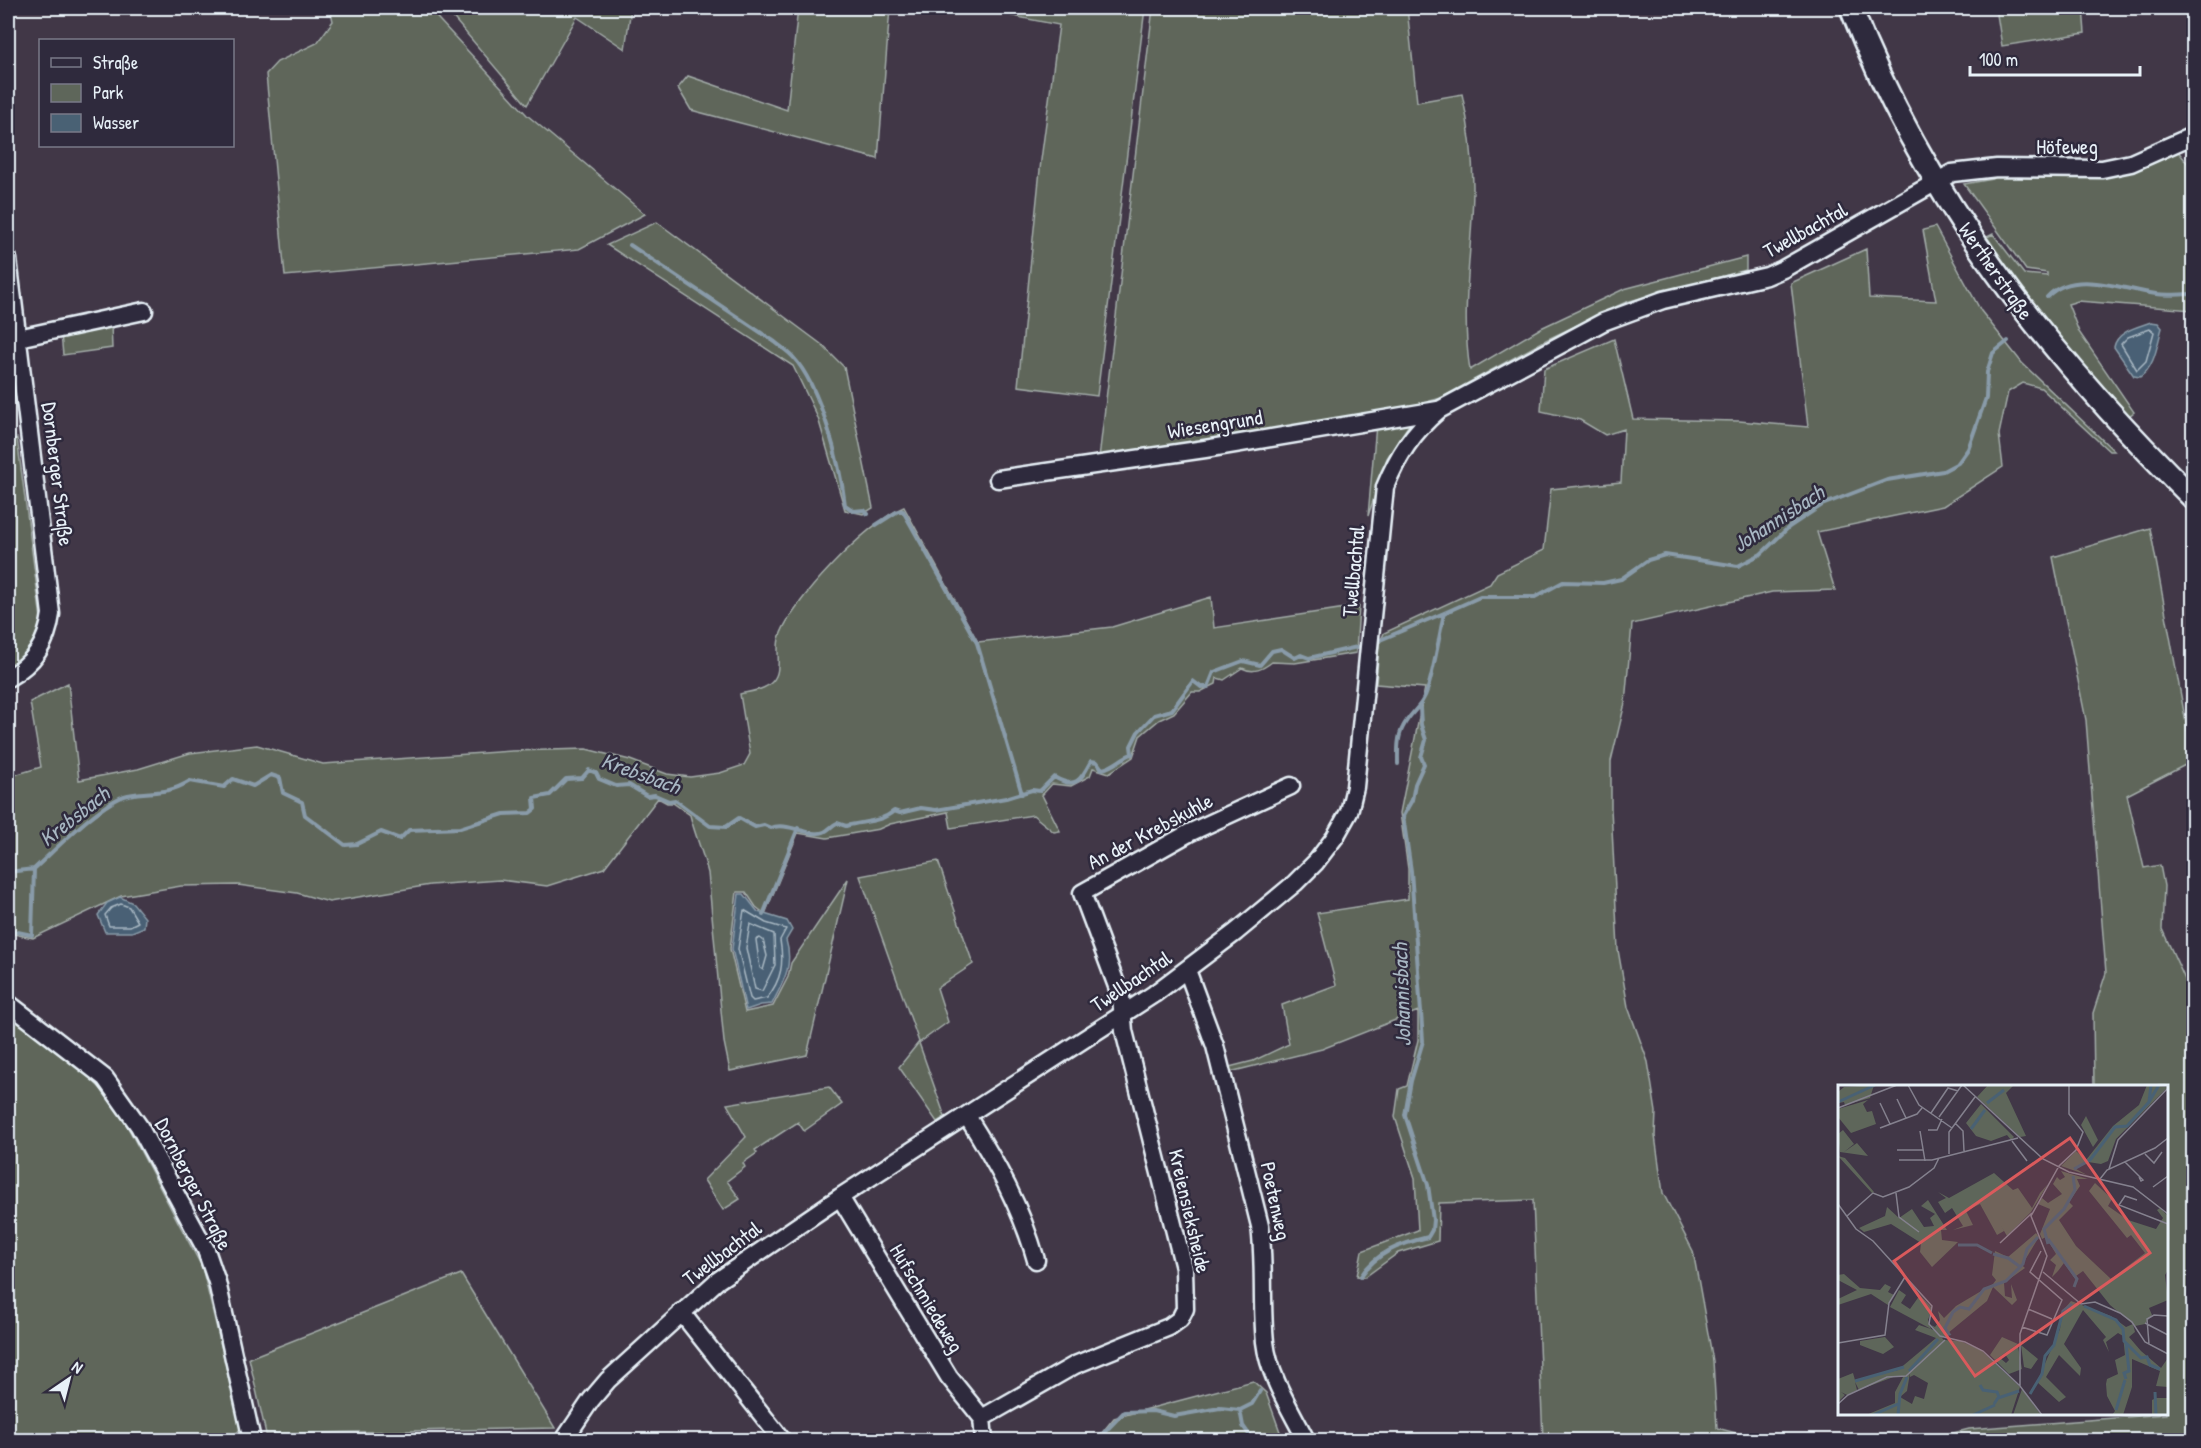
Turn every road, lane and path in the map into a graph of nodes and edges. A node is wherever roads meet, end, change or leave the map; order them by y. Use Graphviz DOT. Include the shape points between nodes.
graph roads {
  1 [pos="1851,8"];
  2 [pos="2193,135"];
  3 [pos="1936,181"];
  4 [pos="8,259"];
  5 [pos="144,311"];
  6 [pos="18,338"];
  7 [pos="1438,410"];
  8 [pos="998,479"];
  9 [pos="2193,499"];
  10 [pos="8,678"];
  11 [pos="1291,786"];
  12 [pos="1187,970"];
  13 [pos="8,1003"];
  14 [pos="1123,1014"];
  15 [pos="967,1116"];
  16 [pos="840,1197"];
  17 [pos="1036,1260"];
  18 [pos="681,1312"];
  19 [pos="982,1418"];
  20 [pos="252,1440"];
  21 [pos="564,1440"];
  22 [pos="782,1440"];
  23 [pos="984,1440"];
  24 [pos="1306,1440"];
  1 -- 3 [label="main road, Wertherstraße"];
  2 -- 3 [label="street, Höfeweg" via="2131,163 2103,169 1969,170 1952,172"];
  3 -- 7 [label="street, Twellbachtal" via="1783,269 1663,300 1603,322"];
  3 -- 9 [label="main road, Wertherstraße" via="1988,263 2049,343"];
  4 -- 6 [label="street, Dornberger Straße"];
  5 -- 6 [label="street"];
  6 -- 10 [label="street, Dornberger Straße" via="51,614 38,653"];
  7 -- 8 [label="street, Wiesengrund"];
  7 -- 12 [label="street, Twellbachtal" via="1405,445 1385,487 1355,787 1349,812 1335,837 1295,883"];
  11 -- 14 [label="street, An der Krebskuhle" via="1189,833 1082,893 1121,997"];
  12 -- 14 [label="street, Twellbachtal"];
  12 -- 24 [label="street, Poetenweg" via="1215,1046 1260,1226 1265,1343 1274,1376"];
  13 -- 20 [label="street, Dornberger Straße" via="105,1078 139,1126 206,1250 217,1282"];
  14 -- 15 [label="street, Twellbachtal"];
  14 -- 19 [label="street, Kreiensieksheide" via="1184,1268 1185,1309 1169,1327 1075,1365"];
  15 -- 16 [label="street, Twellbachtal"];
  15 -- 17 [label="street" via="1001,1173 1027,1229"];
  16 -- 18 [label="street, Twellbachtal" via="732,1270"];
  16 -- 19 [label="street, Hufschmiedeweg" via="949,1377"];
  18 -- 21 [label="street, Twellbachtal" via="608,1380"];
  18 -- 22 [label="street"];
  19 -- 23 [label="street"];
}
